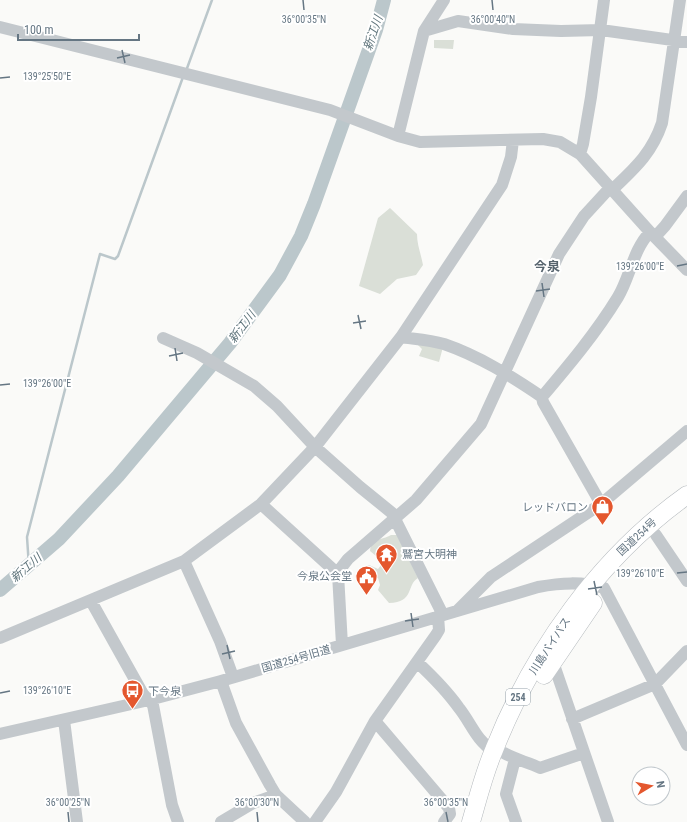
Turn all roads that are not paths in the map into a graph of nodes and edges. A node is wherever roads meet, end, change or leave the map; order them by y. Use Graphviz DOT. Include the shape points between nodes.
graph roads {
  1 [pos="444,0"];
  2 [pos="604,0"];
  3 [pos="680,0"];
  4 [pos="0,27"];
  5 [pos="601,30"];
  6 [pos="424,31"];
  7 [pos="674,41"];
  8 [pos="687,42"];
  9 [pos="398,136"];
  10 [pos="513,140"];
  11 [pos="580,154"];
  12 [pos="613,189"];
  13 [pos="687,196"];
  14 [pos="652,234"];
  15 [pos="687,270"];
  16 [pos="401,337"];
  17 [pos="163,338"];
  18 [pos="505,372"];
  19 [pos="542,397"];
  20 [pos="687,431"];
  21 [pos="315,447"];
  22 [pos="687,495"];
  23 [pos="261,504"];
  24 [pos="601,504"];
  25 [pos="687,510"];
  26 [pos="395,517"];
  27 [pos="656,535"];
  28 [pos="184,561"];
  29 [pos="338,574"];
  30 [pos="687,581"];
  31 [pos="598,586"];
  32 [pos="91,601"];
  33 [pos="457,611"];
  34 [pos="441,616"];
  35 [pos="0,638"];
  36 [pos="342,645"];
  37 [pos="687,651"];
  38 [pos="417,662"];
  39 [pos="553,662"];
  40 [pos="233,677"];
  41 [pos="221,681"];
  42 [pos="655,684"];
  43 [pos="149,700"];
  44 [pos="572,719"];
  45 [pos="64,720"];
  46 [pos="375,721"];
  47 [pos="0,734"];
  48 [pos="687,745"];
  49 [pos="584,753"];
  50 [pos="504,754"];
  51 [pos="276,795"];
  52 [pos="77,822"];
  53 [pos="178,822"];
  54 [pos="221,822"];
  55 [pos="305,822"];
  56 [pos="315,822"];
  57 [pos="444,822"];
  58 [pos="471,822"];
  59 [pos="482,822"];
  60 [pos="516,822"];
  61 [pos="608,822"];
  1 -- 6 [label="street"];
  2 -- 5 [label="street"];
  3 -- 7 [label="street"];
  4 -- 9 [label="street" via="334,112"];
  5 -- 6 [label="street" via="513,29 458,21"];
  5 -- 7 [label="street"];
  5 -- 11 [label="street" via="584,144"];
  6 -- 9 [label="street"];
  7 -- 8 [label="street"];
  7 -- 12 [label="street" via="662,123 656,141 643,160"];
  9 -- 10 [label="street" via="420,142"];
  10 -- 11 [label="street" via="543,139 560,142"];
  10 -- 16 [label="street" via="511,157 502,185"];
  11 -- 12 [label="street"];
  12 -- 14 [label="street"];
  12 -- 18 [label="street" via="607,190 584,216 559,254"];
  13 -- 14 [label="street" via="665,226"];
  14 -- 15 [label="street"];
  14 -- 19 [label="street" via="638,251 618,297 576,357"];
  16 -- 18 [label="street" via="443,344"];
  16 -- 21 [label="street"];
  17 -- 21 [label="street" via="196,353 254,386 277,406"];
  18 -- 19 [label="street"];
  18 -- 26 [label="street" via="478,429 424,491"];
  19 -- 24 [label="street"];
  20 -- 24 [label="street"];
  21 -- 23 [label="street"];
  21 -- 26 [label="street"];
  22 -- 31 [label="highway, 国道254号 / 254" via="650,525"];
  23 -- 28 [label="street"];
  23 -- 29 [label="street"];
  24 -- 33 [label="street" via="507,566"];
  25 -- 27 [label="highway, 国道254号 / 254"];
  26 -- 29 [label="street" via="348,559"];
  26 -- 34 [label="street"];
  27 -- 30 [label="street"];
  27 -- 31 [label="highway, 国道254号 / 254"];
  28 -- 32 [label="street"];
  28 -- 40 [label="street" via="220,641"];
  29 -- 36 [label="street"];
  31 -- 33 [label="street, 国道254号旧道" via="553,584"];
  31 -- 39 [label="highway, 川島バイパス / 254"];
  31 -- 42 [label="street"];
  31 -- 50 [label="highway, 川島バイパス / 254" via="555,634 515,702"];
  32 -- 35 [label="street"];
  32 -- 43 [label="street" via="143,694"];
  33 -- 34 [label="street, 国道254号旧道"];
  34 -- 36 [label="street, 国道254号旧道"];
  34 -- 38 [label="street" via="438,630"];
  36 -- 40 [label="street, 国道254号旧道"];
  37 -- 42 [label="street"];
  38 -- 46 [label="street"];
  38 -- 50 [label="street" via="438,682 459,708 478,738"];
  39 -- 44 [label="street"];
  39 -- 50 [label="highway, 川島バイパス / 254" via="526,706"];
  40 -- 41 [label="street, 国道254号旧道"];
  41 -- 43 [label="street, 国道254号旧道"];
  41 -- 51 [label="street" via="236,723"];
  42 -- 44 [label="street"];
  42 -- 48 [label="street"];
  43 -- 45 [label="street, 国道254号旧道"];
  43 -- 53 [label="street" via="153,705 172,805"];
  44 -- 49 [label="street"];
  45 -- 47 [label="street, 国道254号旧道"];
  45 -- 52 [label="street"];
  46 -- 56 [label="street" via="336,792"];
  46 -- 57 [label="street" via="449,808 450,814"];
  49 -- 50 [label="street" via="540,768"];
  49 -- 61 [label="street"];
  50 -- 58 [label="highway, 川島バイパス / 254"];
  50 -- 59 [label="highway, 川島バイパス / 254"];
  50 -- 60 [label="street" via="506,794"];
  51 -- 54 [label="street" via="253,803"];
  51 -- 55 [label="street"];
}
